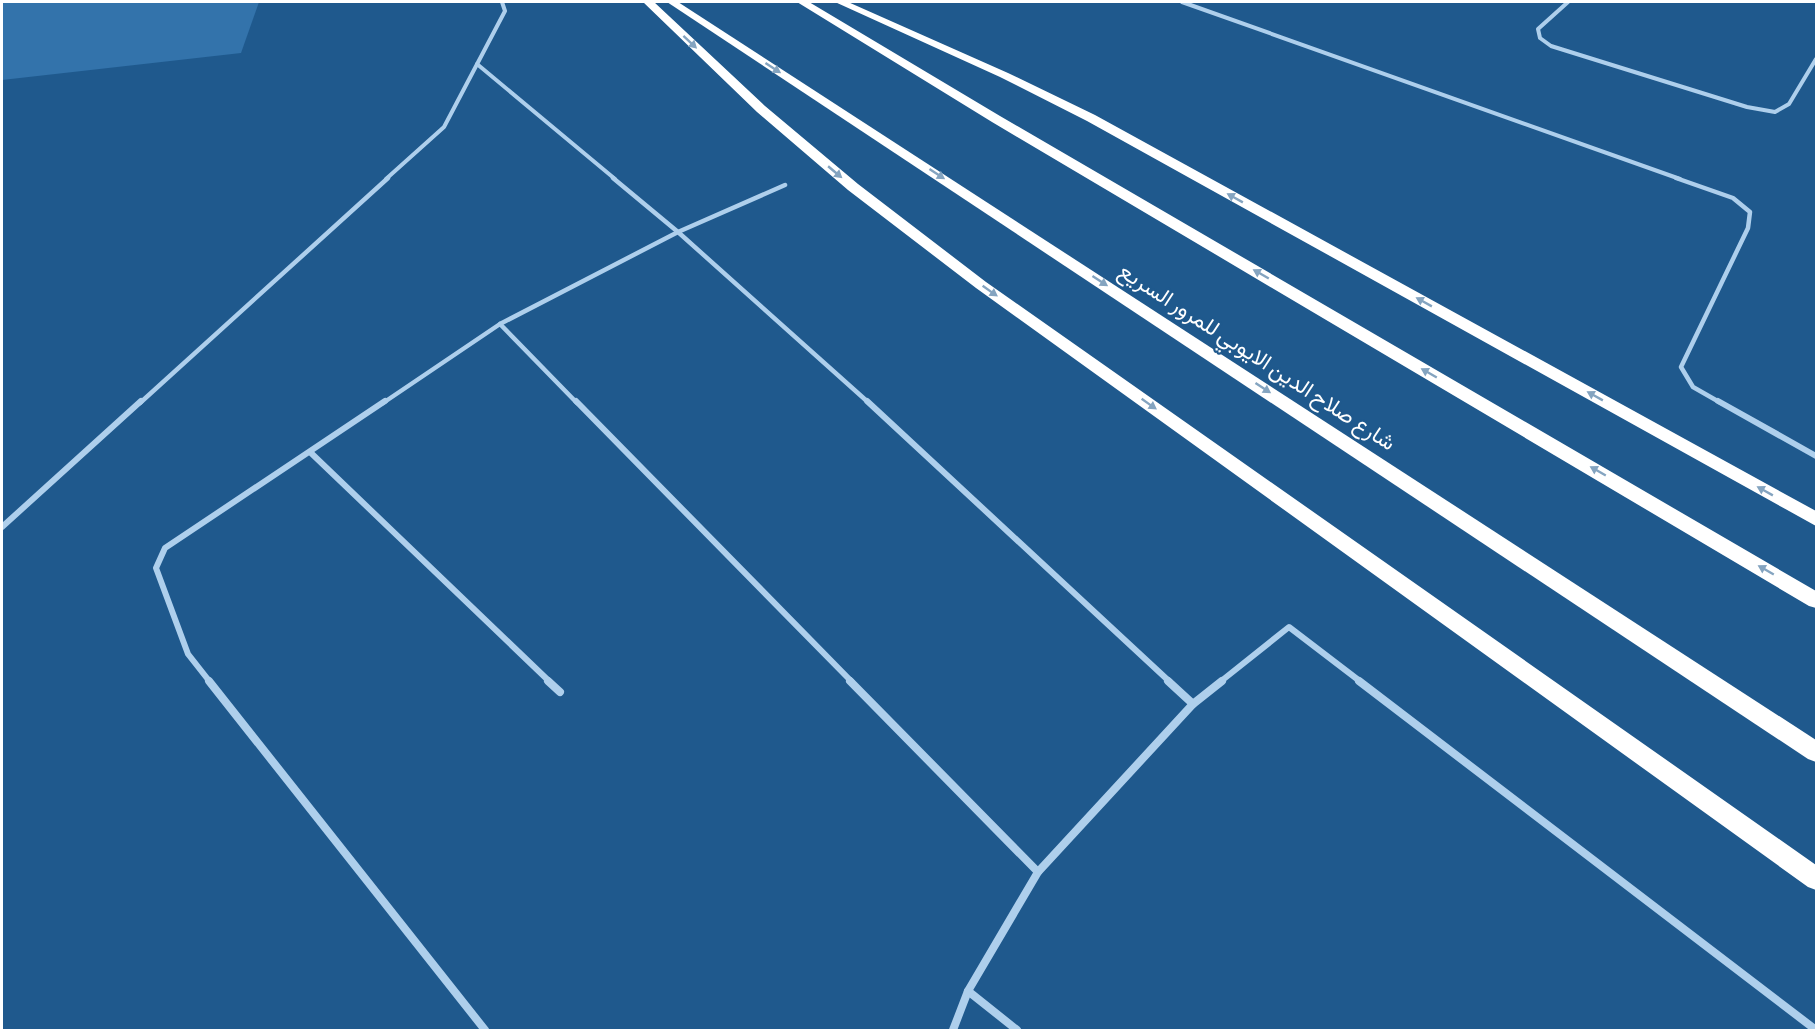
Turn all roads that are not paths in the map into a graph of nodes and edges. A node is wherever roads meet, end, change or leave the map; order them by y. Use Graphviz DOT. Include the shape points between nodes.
graph roads {
  1 [pos="502,2"];
  2 [pos="648,2"];
  3 [pos="672,2"];
  4 [pos="802,2"];
  5 [pos="840,2"];
  6 [pos="1182,2"];
  7 [pos="1568,2"];
  8 [pos="1816,59"];
  9 [pos="477,64"];
  10 [pos="785,185"];
  11 [pos="678,232"];
  12 [pos="500,324"];
  13 [pos="310,452"];
  14 [pos="1816,456"];
  15 [pos="1816,519"];
  16 [pos="2,527"];
  17 [pos="1816,600"];
  18 [pos="561,692"];
  19 [pos="1193,704"];
  20 [pos="1816,752"];
  21 [pos="1038,872"];
  22 [pos="1816,879"];
  23 [pos="968,991"];
  24 [pos="485,1030"];
  25 [pos="953,1030"];
  26 [pos="1017,1030"];
  27 [pos="1816,1030"];
  1 -- 9 [label="street" via="505,12"];
  2 -- 22 [label="highway, one-way" via="761,109 844,180 981,285"];
  3 -- 20 [label="highway, شارع صلاح الدين الايوبي للمرور السريع, one-way"];
  17 -- 4 [label="highway, one-way"];
  15 -- 5 [label="highway, one-way" via="1091,118"];
  6 -- 14 [label="street" via="1733,198 1750,212 1748,228 1681,367 1693,387"];
  7 -- 8 [label="street" via="1538,29 1540,38 1551,46 1747,108 1775,112 1789,104"];
  9 -- 11 [label="street"];
  9 -- 16 [label="street" via="444,127"];
  10 -- 11 [label="street"];
  11 -- 12 [label="street"];
  11 -- 19 [label="street" via="867,401"];
  12 -- 13 [label="street"];
  12 -- 21 [label="street"];
  13 -- 18 [label="street"];
  13 -- 24 [label="street" via="165,548 156,568 188,654"];
  19 -- 21 [label="street"];
  19 -- 27 [label="street" via="1289,627"];
  21 -- 23 [label="street"];
  23 -- 25 [label="street"];
  23 -- 26 [label="street"];
}
